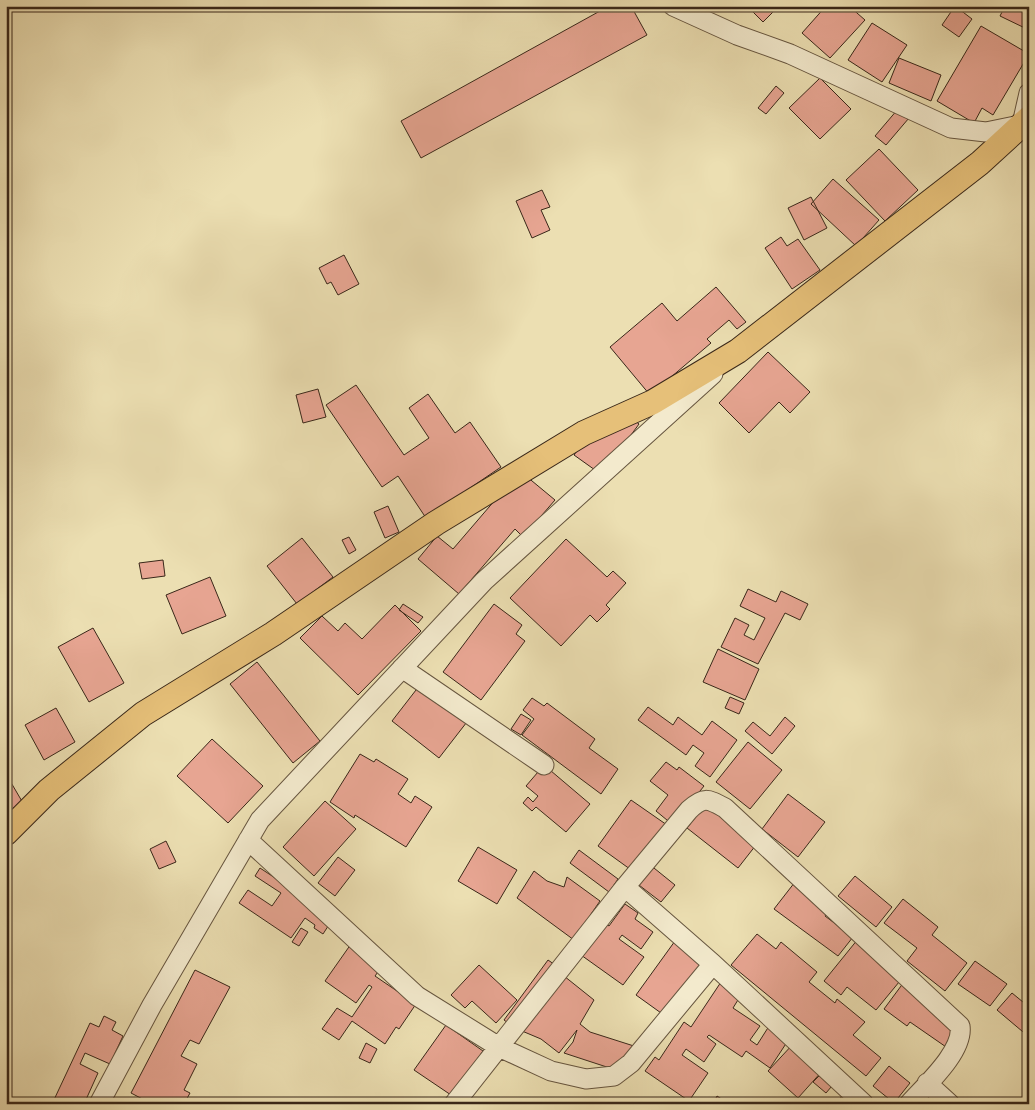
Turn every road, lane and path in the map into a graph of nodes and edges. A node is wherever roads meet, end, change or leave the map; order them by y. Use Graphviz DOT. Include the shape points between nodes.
graph roads {
  1 [pos="673,6"];
  2 [pos="1029,93"];
  3 [pos="1027,122"];
  4 [pos="738,351"];
  5 [pos="402,668"];
  6 [pos="544,765"];
  7 [pos="6,834"];
  8 [pos="248,840"];
  9 [pos="625,887"];
  10 [pos="712,964"];
  11 [pos="499,1046"];
  12 [pos="927,1083"];
  13 [pos="100,1104"];
  14 [pos="454,1104"];
  15 [pos="864,1104"];
  16 [pos="910,1104"];
  17 [pos="950,1104"];
  1 -- 3 [label="street" via="737,35 790,54 952,128 986,132"];
  2 -- 3 [label="street"];
  3 -- 4 [label="main road" via="980,163"];
  4 -- 5 [label="street" via="484,581"];
  4 -- 7 [label="main road" via="653,402 584,433 436,523 272,634 143,714 49,790"];
  5 -- 6 [label="street"];
  5 -- 8 [label="street" via="260,820"];
  8 -- 11 [label="street" via="417,996"];
  8 -- 13 [label="street" via="152,1005"];
  9 -- 10 [label="street"];
  9 -- 11 [label="street"];
  9 -- 12 [label="street" via="699,801 710,799 725,808 960,1026 961,1036 955,1050"];
  10 -- 11 [label="street" via="632,1063 614,1076 586,1079 551,1071"];
  10 -- 15 [label="street"];
  11 -- 14 [label="street"];
  12 -- 16 [label="street"];
  12 -- 17 [label="street"];
}
